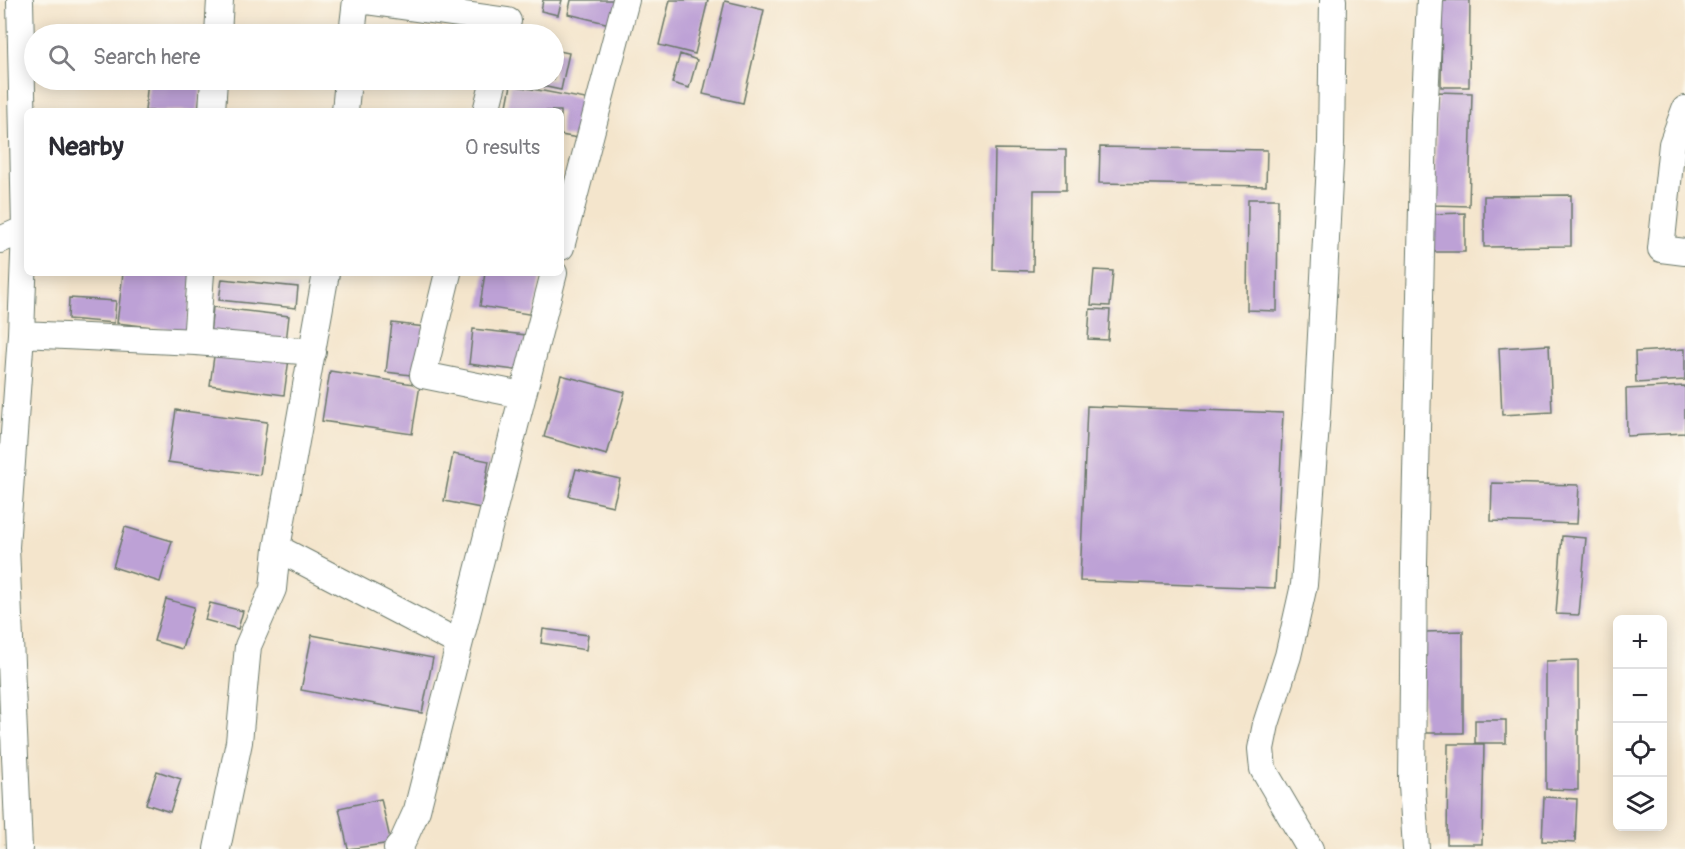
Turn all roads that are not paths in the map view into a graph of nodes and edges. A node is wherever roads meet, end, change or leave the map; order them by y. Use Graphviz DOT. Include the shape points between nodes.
graph roads {
  1 [pos="20,0"];
  2 [pos="220,0"];
  3 [pos="357,0"];
  4 [pos="626,0"];
  5 [pos="1334,0"];
  6 [pos="1430,0"];
  7 [pos="508,19"];
  8 [pos="219,24"];
  9 [pos="353,24"];
  10 [pos="213,90"];
  11 [pos="347,90"];
  12 [pos="491,90"];
  13 [pos="212,108"];
  14 [pos="345,108"];
  15 [pos="487,108"];
  16 [pos="1685,110"];
  17 [pos="24,183"];
  18 [pos="24,229"];
  19 [pos="564,236"];
  20 [pos="0,240"];
  21 [pos="1685,252"];
  22 [pos="24,255"];
  23 [pos="201,276"];
  24 [pos="326,276"];
  25 [pos="447,276"];
  26 [pos="553,276"];
  27 [pos="21,334"];
  28 [pos="196,342"];
  29 [pos="313,352"];
  30 [pos="522,395"];
  31 [pos="277,548"];
  32 [pos="459,643"];
  33 [pos="19,849"];
  34 [pos="217,849"];
  35 [pos="397,849"];
  36 [pos="1310,849"];
  37 [pos="1416,849"];
  1 -- 17 [label="street"];
  2 -- 8 [label="street"];
  3 -- 7 [label="street"];
  3 -- 9 [label="street"];
  4 -- 19 [label="street"];
  5 -- 36 [label="street" via="1325,260 1304,585 1261,749 1263,769"];
  6 -- 37 [label="street" via="1414,563 1412,784"];
  10 -- 13 [label="street"];
  11 -- 14 [label="street"];
  12 -- 15 [label="street"];
  16 -- 21 [label="street" via="1672,144 1661,249"];
  18 -- 20 [label="street"];
  22 -- 27 [label="street"];
  23 -- 28 [label="street"];
  24 -- 29 [label="street"];
  25 -- 30 [label="street" via="423,375"];
  26 -- 30 [label="street"];
  27 -- 28 [label="street"];
  27 -- 33 [label="street" via="6,547"];
  28 -- 29 [label="street"];
  29 -- 31 [label="street"];
  30 -- 32 [label="street"];
  31 -- 32 [label="street"];
  31 -- 34 [label="street" via="273,589 248,646 239,742"];
  32 -- 35 [label="street" via="417,810"];
}
